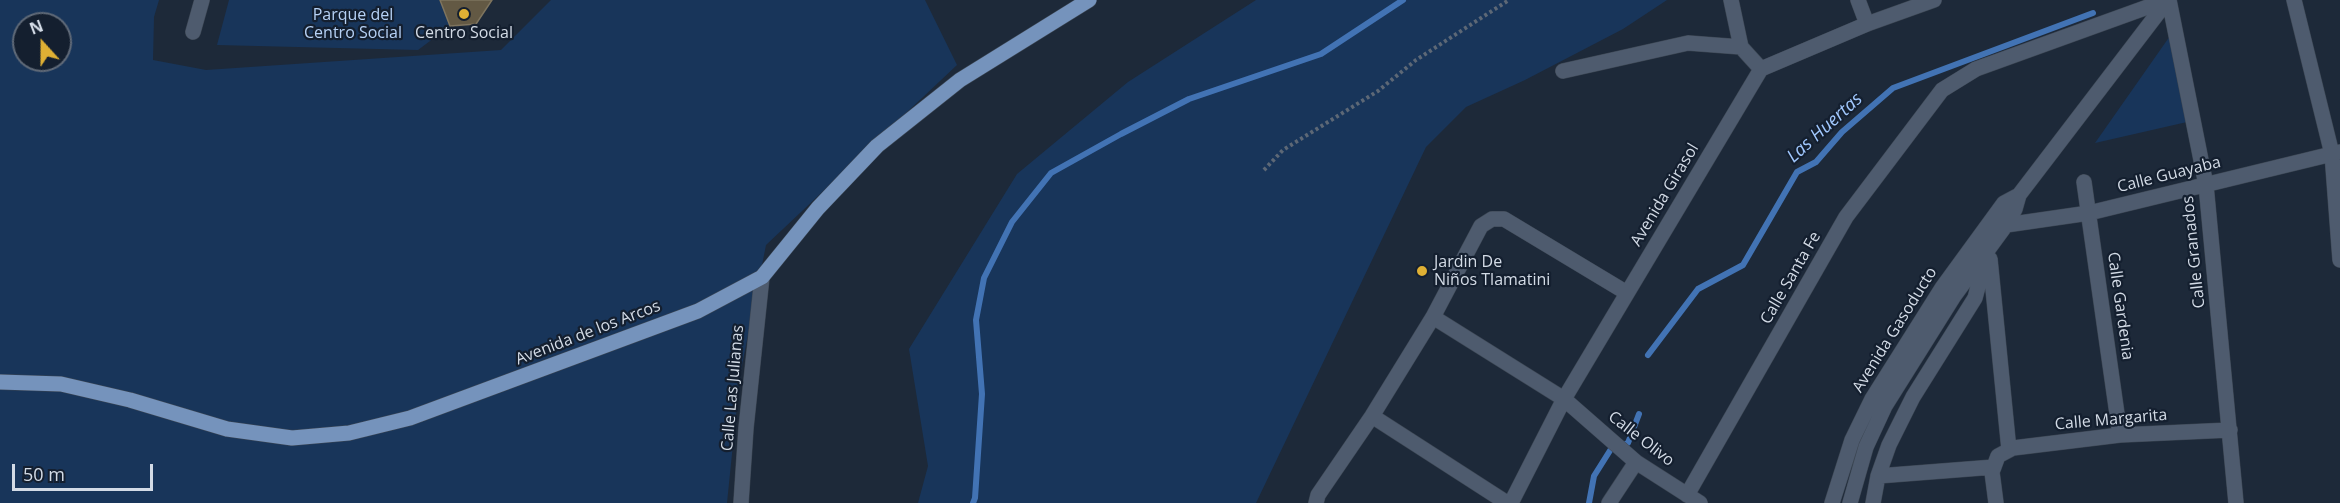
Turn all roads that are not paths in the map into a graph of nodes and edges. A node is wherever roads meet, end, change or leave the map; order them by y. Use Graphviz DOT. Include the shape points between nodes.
graph roads {
  1 [pos="202,0"];
  2 [pos="1089,0"];
  3 [pos="1731,0"];
  4 [pos="1858,0"];
  5 [pos="1934,0"];
  6 [pos="2168,0"];
  7 [pos="2294,0"];
  8 [pos="1868,24"];
  9 [pos="193,32"];
  10 [pos="1741,47"];
  11 [pos="1761,69"];
  12 [pos="1563,71"];
  13 [pos="2336,153"];
  14 [pos="2084,182"];
  15 [pos="2206,185"];
  16 [pos="2019,195"];
  17 [pos="2089,213"];
  18 [pos="2006,225"];
  19 [pos="1989,249"];
  20 [pos="2340,260"];
  21 [pos="762,278"];
  22 [pos="1628,294"];
  23 [pos="1433,317"];
  24 [pos="0,382"];
  25 [pos="1564,399"];
  26 [pos="1372,416"];
  27 [pos="2230,430"];
  28 [pos="2120,435"];
  29 [pos="2000,458"];
  30 [pos="1632,459"];
  31 [pos="1878,476"];
  32 [pos="1694,499"];
  33 [pos="741,503"];
  34 [pos="1316,503"];
  35 [pos="1509,503"];
  36 [pos="1609,503"];
  37 [pos="1832,503"];
  38 [pos="1850,503"];
  39 [pos="1873,503"];
  40 [pos="1996,503"];
  41 [pos="2236,503"];
  1 -- 9 [label="street"];
  2 -- 21 [label="main road, Avenida de los Arcos" via="960,80 877,146 818,208"];
  3 -- 10 [label="street"];
  4 -- 8 [label="street"];
  5 -- 8 [label="street"];
  6 -- 15 [label="street, Calle Granados"];
  6 -- 16 [label="street, Avenida Gasoducto"];
  6 -- 32 [label="street, Calle Santa Fe" via="1976,69 1942,90 1846,218"];
  7 -- 13 [label="street"];
  8 -- 11 [label="street"];
  10 -- 11 [label="street"];
  10 -- 12 [label="street" via="1688,43"];
  11 -- 22 [label="street, Avenida Girasol"];
  13 -- 15 [label="street, Calle Guayaba"];
  13 -- 20 [label="street"];
  14 -- 17 [label="street, Calle Gardenia"];
  15 -- 17 [label="street, Calle Guayaba"];
  15 -- 27 [label="street, Calle Granados"];
  16 -- 18 [label="street, Avenida Gasoducto"];
  16 -- 37 [label="street, Avenida Gasoducto" via="2004,203 1942,288 1872,399 1852,440"];
  17 -- 18 [label="street, Calle Guayaba"];
  17 -- 28 [label="street, Calle Gardenia"];
  18 -- 19 [label="street, Avenida Gasoducto"];
  19 -- 29 [label="street"];
  19 -- 31 [label="street" via="1975,297 1913,397 1888,446"];
  19 -- 38 [label="street, Avenida Gasoducto" via="1954,296 1885,405 1866,447"];
  21 -- 24 [label="main road, Avenida de los Arcos" via="698,311 530,375 410,418 349,433 292,438 227,429 61,384"];
  21 -- 33 [label="street, Calle Las Julianas"];
  22 -- 23 [label="street" via="1504,219 1492,219 1481,226"];
  22 -- 25 [label="street, Avenida Girasol"];
  23 -- 25 [label="street, Calle Olivo"];
  23 -- 26 [label="street"];
  25 -- 30 [label="street, Calle Olivo"];
  25 -- 35 [label="street, Avenida Girasol"];
  26 -- 34 [label="street"];
  26 -- 35 [label="street"];
  27 -- 28 [label="street, Calle Margarita"];
  27 -- 41 [label="street, Calle Granados"];
  28 -- 29 [label="street, Calle Margarita"];
  29 -- 31 [label="street, Calle Margarita"];
  29 -- 40 [label="street" via="1992,472"];
  30 -- 32 [label="street, Calle Olivo"];
  30 -- 36 [label="street"];
  31 -- 39 [label="street"];
}
